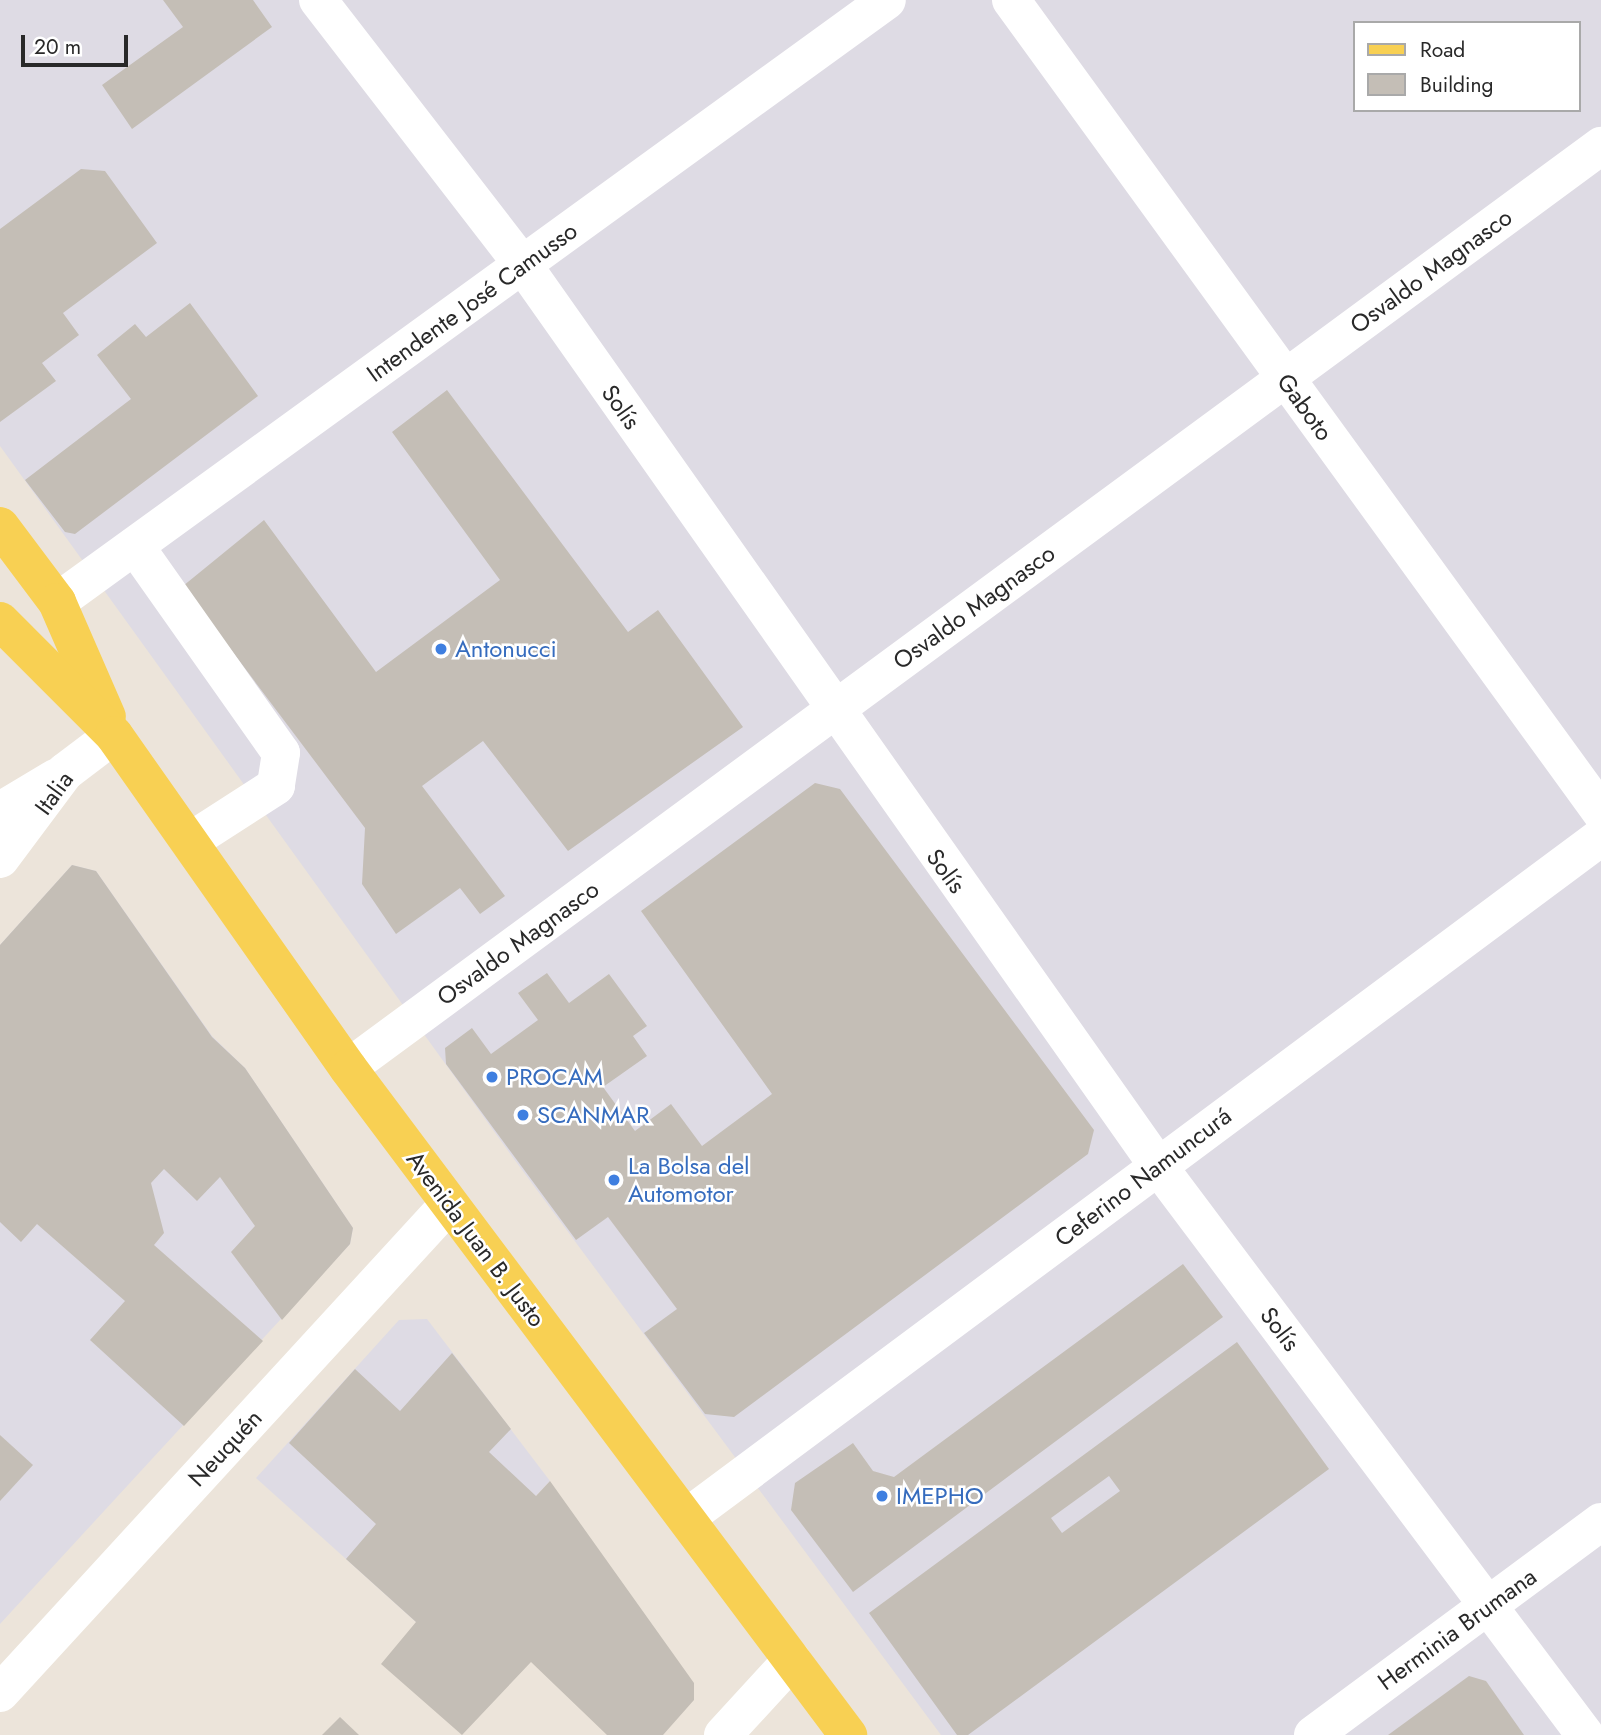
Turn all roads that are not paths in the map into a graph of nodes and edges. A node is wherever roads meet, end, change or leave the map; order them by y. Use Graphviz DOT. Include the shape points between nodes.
graph roads {
  1 [pos="318,0"];
  2 [pos="887,0"];
  3 [pos="1011,0"];
  4 [pos="1601,146"];
  5 [pos="523,265"];
  6 [pos="1284,379"];
  7 [pos="0,526"];
  8 [pos="135,546"];
  9 [pos="57,603"];
  10 [pos="0,621"];
  11 [pos="832,712"];
  12 [pos="114,735"];
  13 [pos="65,772"];
  14 [pos="0,811"];
  15 [pos="1601,812"];
  16 [pos="1601,837"];
  17 [pos="189,842"];
  18 [pos="0,859"];
  19 [pos="348,1068"];
  20 [pos="1158,1166"];
  21 [pos="449,1204"];
  22 [pos="686,1518"];
  23 [pos="1601,1522"];
  24 [pos="1487,1606"];
  25 [pos="792,1660"];
  26 [pos="0,1693"];
  27 [pos="723,1735"];
  28 [pos="848,1735"];
  29 [pos="1313,1735"];
  30 [pos="1585,1735"];
  1 -- 5 [label="street, Solís"];
  2 -- 5 [label="street, Intendente José Camusso"];
  3 -- 6 [label="street, Gaboto"];
  4 -- 6 [label="street, Osvaldo Magnasco"];
  5 -- 8 [label="street, Intendente José Camusso"];
  5 -- 11 [label="street, Solís"];
  6 -- 11 [label="street, Osvaldo Magnasco"];
  6 -- 15 [label="street, Gaboto"];
  7 -- 9 [label="main road, Avenida Juan B. Justo"];
  8 -- 9 [label="street, Intendente José Camusso"];
  8 -- 17 [label="street" via="281,753 276,786"];
  9 -- 12 [label="main road, Avenida Juan B. Justo"];
  10 -- 12 [label="main road, Avenida Juan B. Justo"];
  11 -- 19 [label="street, Osvaldo Magnasco"];
  11 -- 20 [label="street, Solís"];
  12 -- 13 [label="street, Italia"];
  12 -- 17 [label="main road, Avenida Juan B. Justo"];
  13 -- 14 [label="street"];
  13 -- 18 [label="street, Italia"];
  16 -- 20 [label="street, Ceferino Namuncurá"];
  17 -- 19 [label="main road, Avenida Juan B. Justo"];
  19 -- 21 [label="main road, Avenida Juan B. Justo"];
  20 -- 22 [label="street, Ceferino Namuncurá"];
  20 -- 24 [label="street, Solís"];
  21 -- 22 [label="main road, Avenida Juan B. Justo"];
  21 -- 26 [label="street, Neuquén"];
  22 -- 25 [label="main road, Avenida Juan B. Justo"];
  23 -- 24 [label="street, Herminia Brumana"];
  24 -- 29 [label="street, Herminia Brumana"];
  24 -- 30 [label="street, Solís"];
  25 -- 27 [label="street"];
  25 -- 28 [label="main road, Avenida Juan B. Justo"];
}
